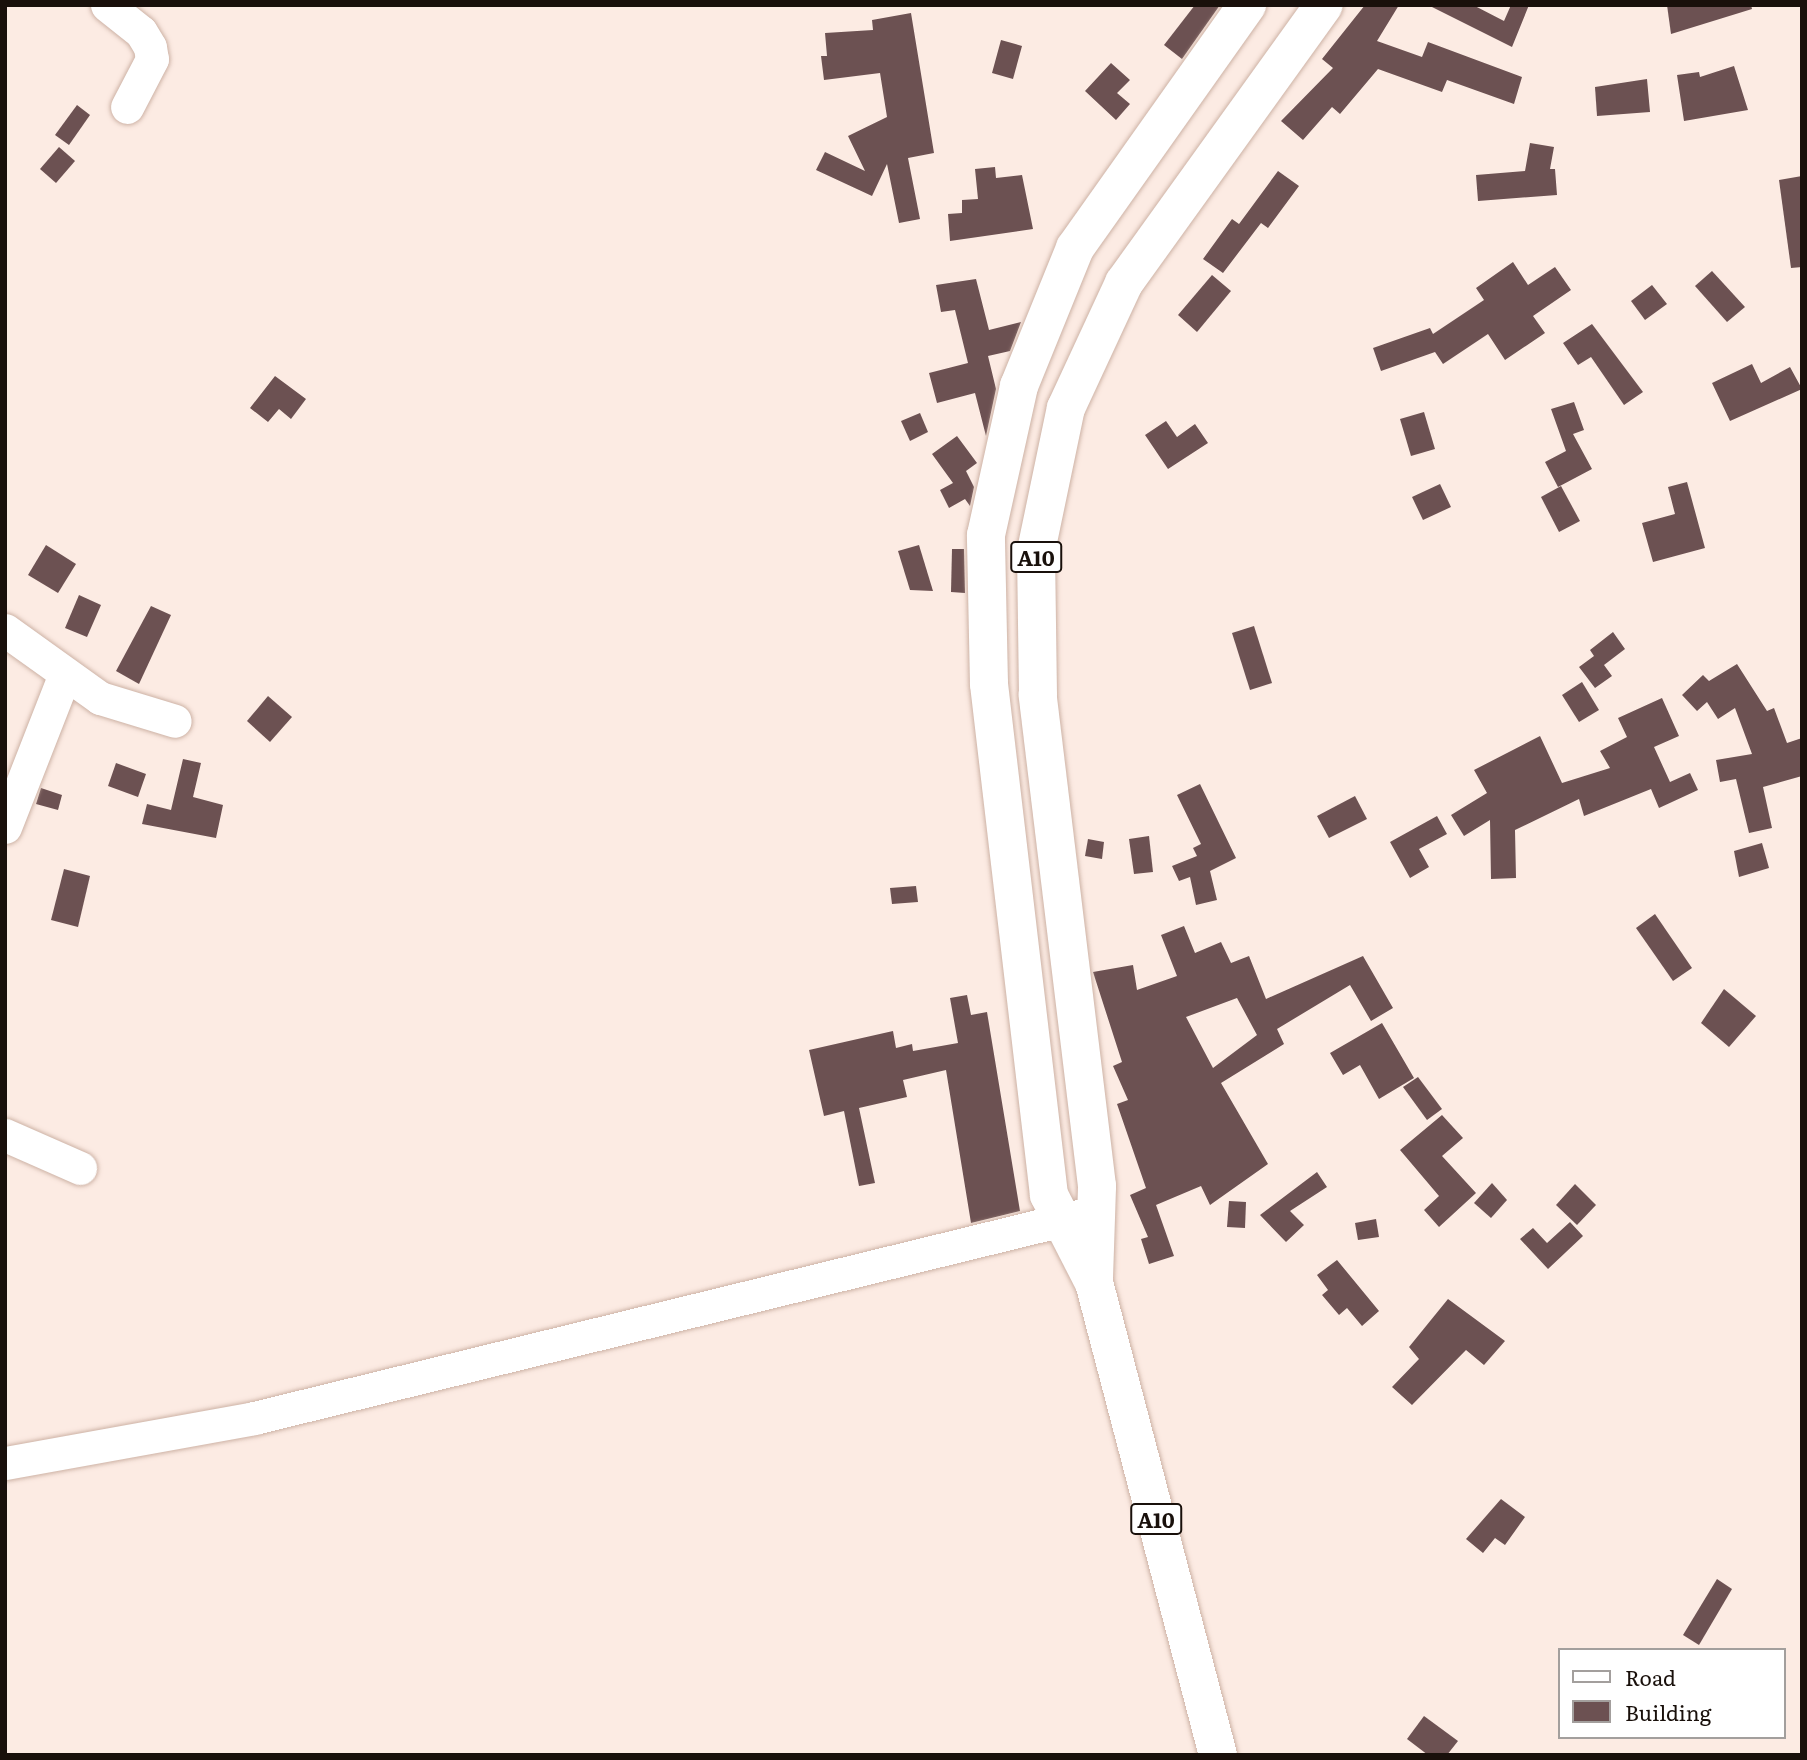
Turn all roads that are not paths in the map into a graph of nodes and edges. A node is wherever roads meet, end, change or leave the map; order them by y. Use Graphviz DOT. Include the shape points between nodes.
graph roads {
  1 [pos="107,5"];
  2 [pos="1247,5"];
  3 [pos="1313,9"];
  4 [pos="127,107"];
  5 [pos="1075,248"];
  6 [pos="1124,283"];
  7 [pos="5,630"];
  8 [pos="65,674"];
  9 [pos="175,721"];
  10 [pos="5,827"];
  11 [pos="5,1135"];
  12 [pos="80,1168"];
  13 [pos="1079,1216"];
  14 [pos="5,1464"];
  15 [pos="1218,1755"];
  1 -- 4 [label="street" via="141,32 150,47 152,59"];
  2 -- 5 [label="highway, A10"];
  3 -- 6 [label="highway, A10"];
  5 -- 6 [label="highway"];
  5 -- 13 [label="highway, A10" via="1019,386 986,536 989,684 1049,1195"];
  6 -- 13 [label="highway, A10" via="1066,408 1036,551 1038,695"];
  7 -- 8 [label="street"];
  8 -- 9 [label="street" via="100,698"];
  8 -- 10 [label="street"];
  11 -- 12 [label="street"];
  13 -- 14 [label="street" via="254,1418"];
  13 -- 15 [label="highway, A10"];
}
